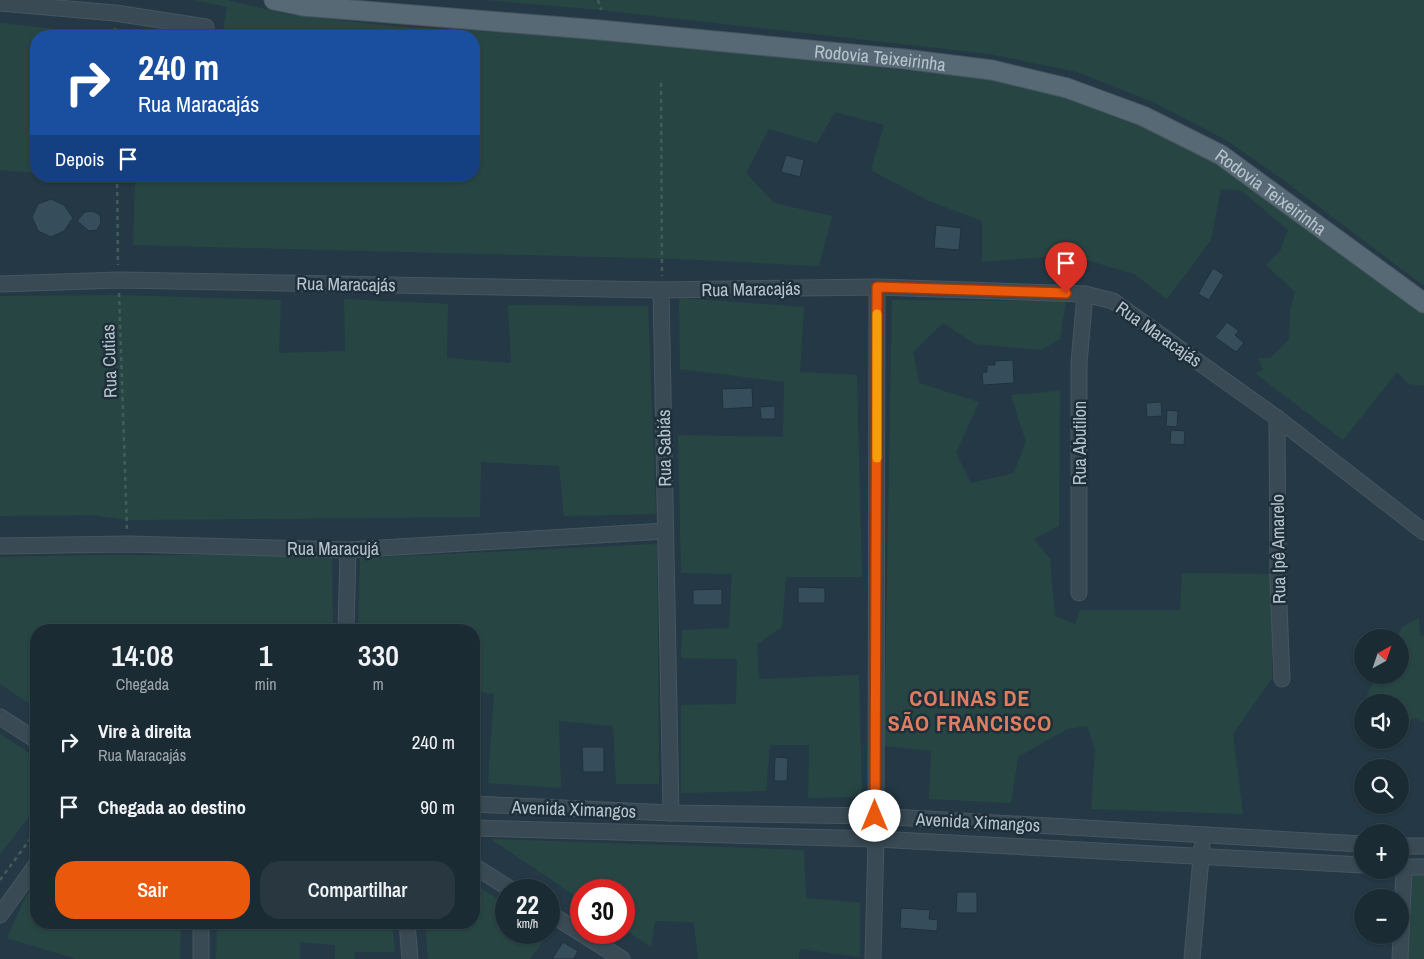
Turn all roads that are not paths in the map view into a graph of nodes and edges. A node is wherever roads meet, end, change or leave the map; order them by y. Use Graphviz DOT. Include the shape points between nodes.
graph roads {
  1 [pos="274,0"];
  2 [pos="0,3"];
  3 [pos="206,27"];
  4 [pos="0,284"];
  5 [pos="877,287"];
  6 [pos="661,290"];
  7 [pos="1084,294"];
  8 [pos="1424,303"];
  9 [pos="1277,418"];
  10 [pos="665,531"];
  11 [pos="1424,532"];
  12 [pos="0,546"];
  13 [pos="348,550"];
  14 [pos="1079,592"];
  15 [pos="346,624"];
  16 [pos="1282,679"];
  17 [pos="0,717"];
  18 [pos="30,736"];
  19 [pos="480,804"];
  20 [pos="671,813"];
  21 [pos="875,816"];
  22 [pos="480,828"];
  23 [pos="1204,836"];
  24 [pos="876,839"];
  25 [pos="1354,844"];
  26 [pos="1409,846"];
  27 [pos="1424,846"];
  28 [pos="1201,856"];
  29 [pos="1354,865"];
  30 [pos="1424,867"];
  31 [pos="1409,868"];
  32 [pos="480,870"];
  33 [pos="30,873"];
  34 [pos="495,879"];
  35 [pos="1402,879"];
  36 [pos="3,907"];
  37 [pos="560,920"];
  38 [pos="201,929"];
  39 [pos="408,929"];
  40 [pos="201,959"];
  41 [pos="410,959"];
  42 [pos="622,959"];
  43 [pos="873,959"];
  44 [pos="1192,959"];
  45 [pos="1400,959"];
  1 -- 8 [label="main road, Rodovia Teixeirinha" via="302,6 904,59 992,70 1067,88 1143,116 1221,155"];
  2 -- 3 [label="street"];
  4 -- 6 [label="street, Rua Maracajás" via="119,280"];
  5 -- 6 [label="street, Rua Maracajás"];
  5 -- 7 [label="street, Rua Maracajás"];
  5 -- 21 [label="street"];
  6 -- 10 [label="street, Rua Sabiás"];
  7 -- 9 [label="street, Rua Maracajás" via="1113,301"];
  7 -- 14 [label="street, Rua Abutilon" via="1079,362"];
  9 -- 11 [label="street, Rua Maracajás"];
  9 -- 16 [label="street, Rua Ipê Amarelo"];
  10 -- 13 [label="street, Rua Maracujá"];
  10 -- 20 [label="street, Rua Sabiás"];
  12 -- 13 [label="street, Rua Maracujá" via="128,544"];
  13 -- 15 [label="street"];
  17 -- 18 [label="street"];
  19 -- 20 [label="street, Avenida Ximangos"];
  20 -- 21 [label="street, Avenida Ximangos"];
  21 -- 23 [label="street, Avenida Ximangos"];
  21 -- 24 [label="street"];
  22 -- 24 [label="street, Avenida Ximangos"];
  23 -- 25 [label="street, Avenida Ximangos"];
  23 -- 28 [label="street"];
  24 -- 28 [label="street, Avenida Ximangos"];
  24 -- 43 [label="street"];
  26 -- 27 [label="street"];
  28 -- 29 [label="street, Avenida Ximangos"];
  28 -- 44 [label="street"];
  30 -- 31 [label="street"];
  32 -- 34 [label="street"];
  33 -- 36 [label="street"];
  35 -- 45 [label="street"];
  37 -- 42 [label="street"];
  38 -- 40 [label="street"];
  39 -- 41 [label="street"];
}
